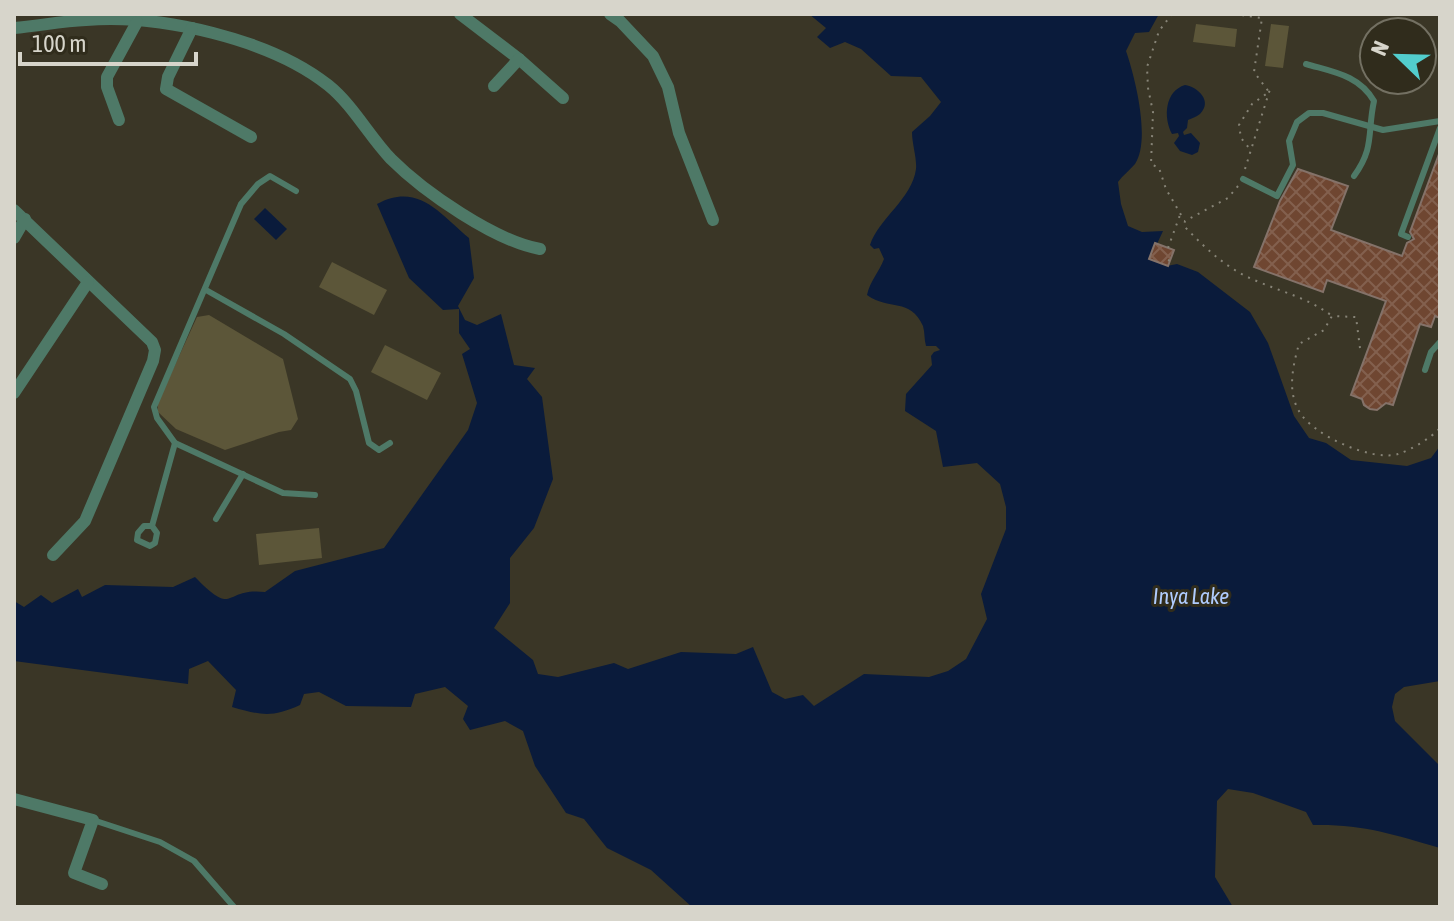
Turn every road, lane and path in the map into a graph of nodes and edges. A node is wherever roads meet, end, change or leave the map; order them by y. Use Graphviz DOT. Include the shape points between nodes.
graph roads {
  1 [pos="31,14"];
  2 [pos="460,14"];
  3 [pos="610,14"];
  4 [pos="1172,14"];
  5 [pos="1234,14"];
  6 [pos="137,22"];
  7 [pos="17,28"];
  8 [pos="192,28"];
  9 [pos="519,59"];
  10 [pos="1306,64"];
  11 [pos="494,86"];
  12 [pos="1271,86"];
  13 [pos="1269,92"];
  14 [pos="563,98"];
  15 [pos="119,120"];
  16 [pos="1440,121"];
  17 [pos="1369,126"];
  18 [pos="1440,128"];
  19 [pos="251,137"];
  20 [pos="1250,148"];
  21 [pos="1354,176"];
  22 [pos="1243,179"];
  23 [pos="296,191"];
  24 [pos="14,210"];
  25 [pos="1180,214"];
  26 [pos="25,219"];
  27 [pos="713,220"];
  28 [pos="1185,221"];
  29 [pos="1408,237"];
  30 [pos="14,238"];
  31 [pos="1168,248"];
  32 [pos="540,249"];
  33 [pos="88,282"];
  34 [pos="206,290"];
  35 [pos="1332,316"];
  36 [pos="1440,342"];
  37 [pos="1360,348"];
  38 [pos="1425,370"];
  39 [pos="14,393"];
  40 [pos="1440,428"];
  41 [pos="175,443"];
  42 [pos="390,443"];
  43 [pos="243,474"];
  44 [pos="315,495"];
  45 [pos="216,519"];
  46 [pos="152,526"];
  47 [pos="53,555"];
  48 [pos="14,799"];
  49 [pos="93,820"];
  50 [pos="102,884"];
  51 [pos="234,907"];
  1 -- 7 [label="street"];
  2 -- 9 [label="street"];
  3 -- 27 [label="street" via="653,56"];
  4 -- 25 [label="path" via="1159,31 1147,67 1153,112 1151,164 1159,168"];
  5 -- 13 [label="path" via="1262,18 1254,72"];
  6 -- 7 [label="street" via="89,19"];
  6 -- 8 [label="street"];
  6 -- 15 [label="street" via="107,77"];
  8 -- 19 [label="street" via="166,89"];
  8 -- 32 [label="street" via="298,64 330,86 392,159 454,209"];
  9 -- 11 [label="street"];
  9 -- 14 [label="street"];
  10 -- 17 [label="lane" via="1350,76 1368,90 1374,101"];
  12 -- 13 [label="path"];
  13 -- 20 [label="path"];
  13 -- 20 [label="path" via="1252,104 1239,125"];
  16 -- 17 [label="lane" via="1383,130"];
  17 -- 21 [label="lane" via="1371,140"];
  17 -- 22 [label="lane" via="1309,113 1297,122 1289,141 1293,165 1277,196"];
  18 -- 29 [label="lane" via="1401,234"];
  20 -- 22 [label="path"];
  22 -- 28 [label="path" via="1228,198"];
  23 -- 34 [label="lane" via="270,176 258,184 241,204"];
  24 -- 26 [label="street"];
  25 -- 28 [label="path"];
  25 -- 31 [label="path"];
  26 -- 30 [label="street"];
  26 -- 33 [label="street"];
  28 -- 35 [label="path" via="1184,226 1221,263 1316,303"];
  33 -- 39 [label="street"];
  33 -- 47 [label="street" via="155,350 85,521"];
  34 -- 41 [label="lane" via="154,407"];
  34 -- 42 [label="lane" via="350,379 369,443 379,450"];
  35 -- 37 [label="path" via="1356,317"];
  35 -- 40 [label="path" via="1324,330 1299,344 1293,366 1299,412 1317,431 1365,453 1396,455"];
  36 -- 38 [label="lane"];
  41 -- 43 [label="lane"];
  41 -- 46 [label="lane"];
  43 -- 44 [label="lane" via="283,493"];
  43 -- 45 [label="lane"];
  48 -- 49 [label="street"];
  49 -- 50 [label="street" via="74,873"];
  49 -- 51 [label="lane" via="160,842 194,861"];
}
